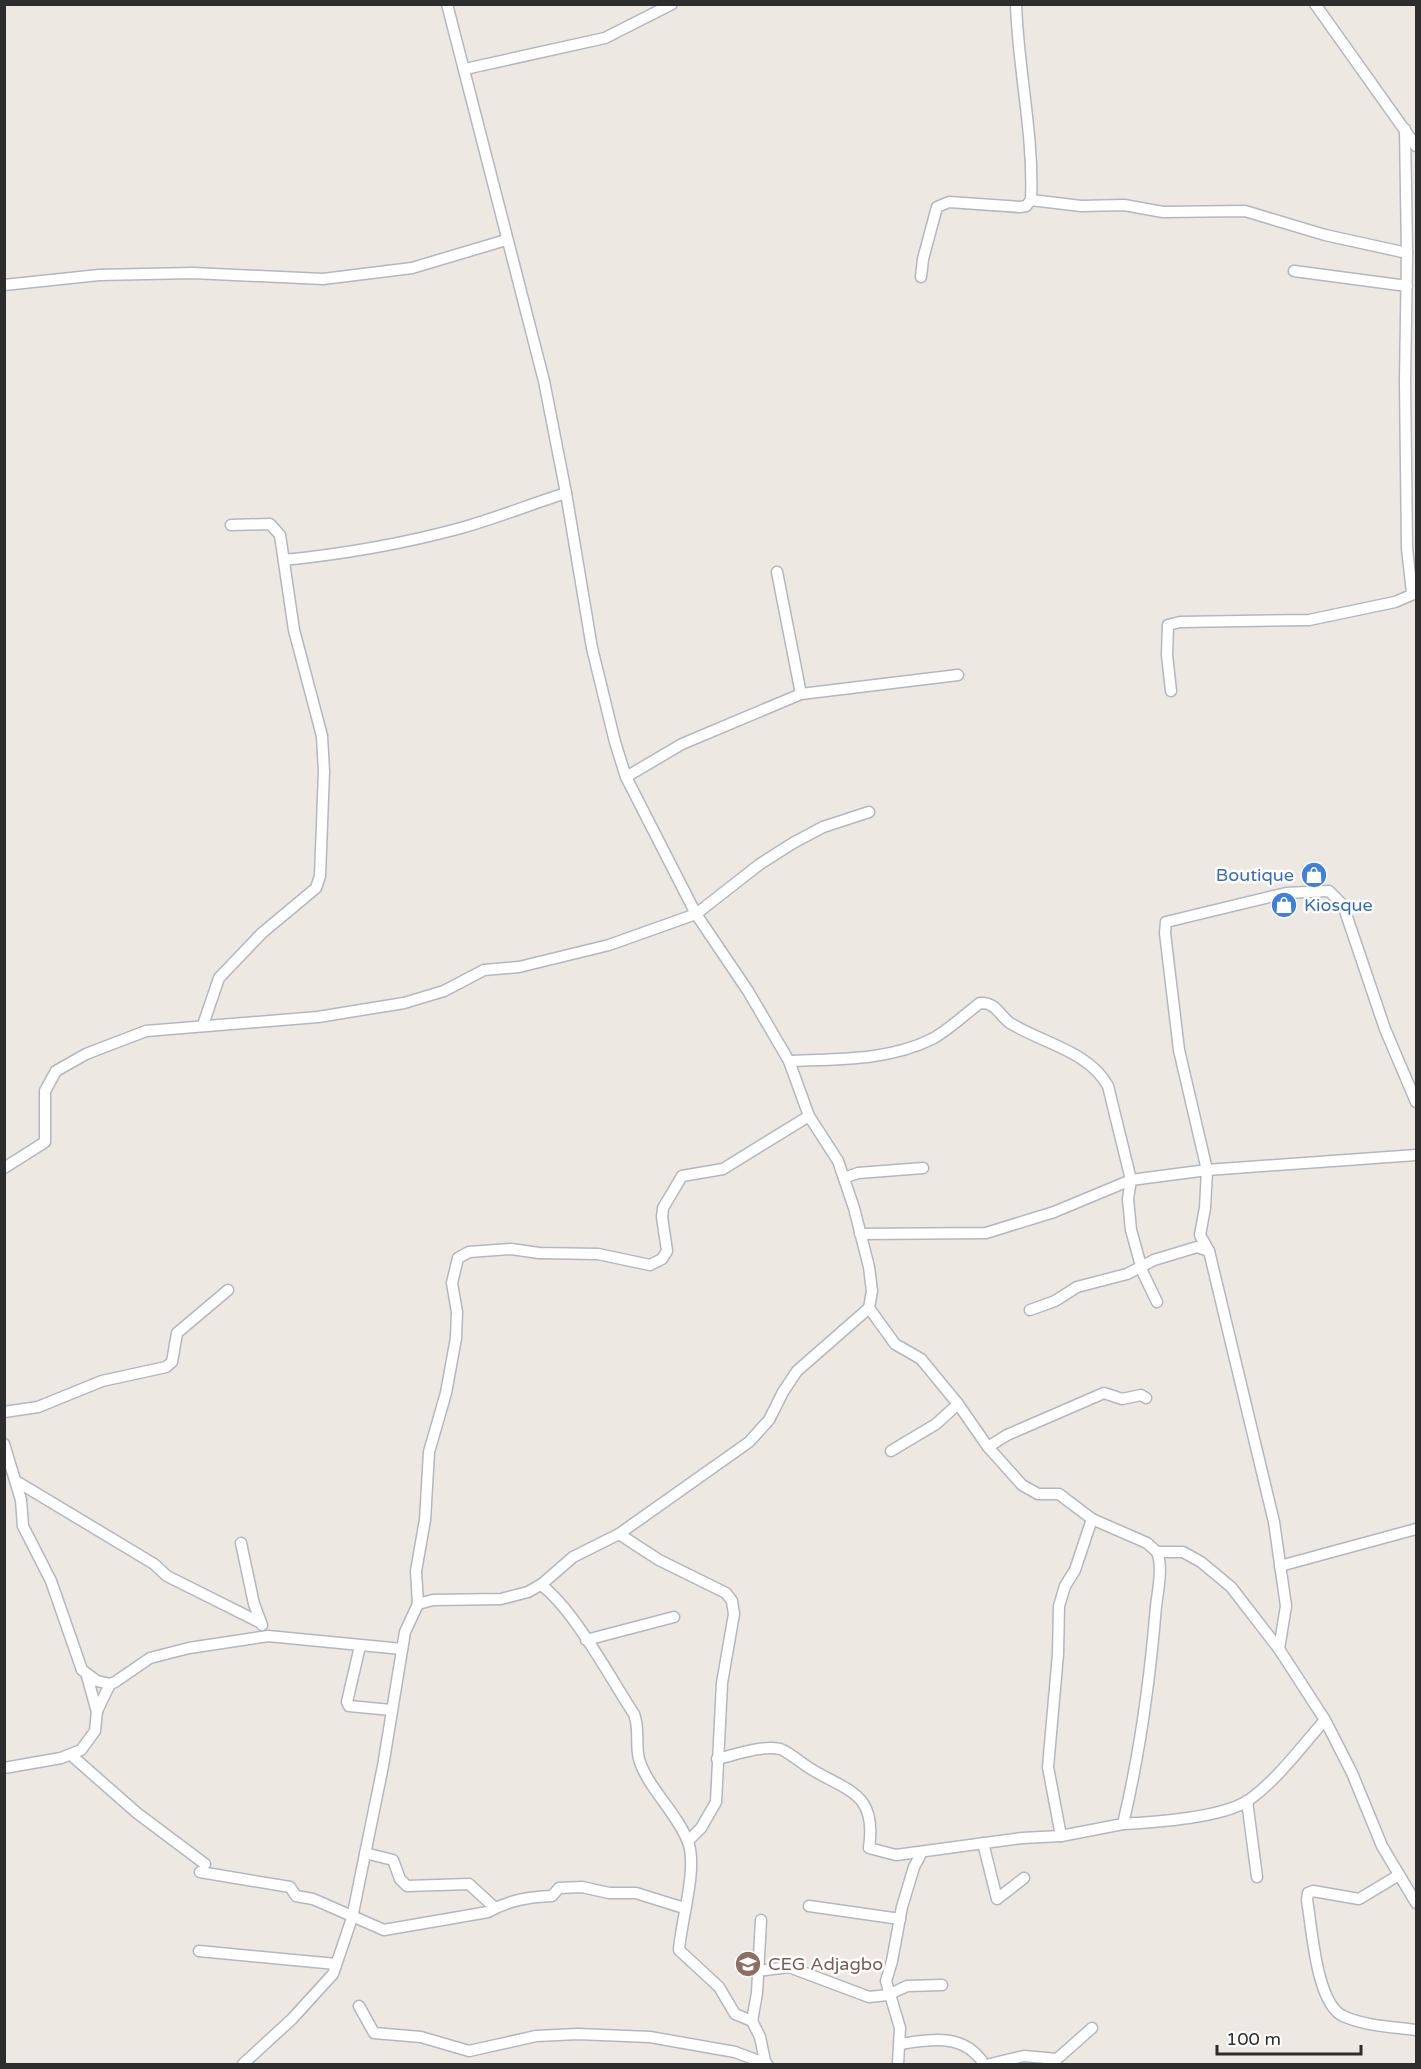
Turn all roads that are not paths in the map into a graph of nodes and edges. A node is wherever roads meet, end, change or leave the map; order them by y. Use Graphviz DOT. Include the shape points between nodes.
graph roads {
  1 [pos="447,4"];
  2 [pos="672,4"];
  3 [pos="1016,4"];
  4 [pos="1314,4"];
  5 [pos="465,69"];
  6 [pos="1405,129"];
  7 [pos="1416,146"];
  8 [pos="1030,200"];
  9 [pos="506,240"];
  10 [pos="1407,254"];
  11 [pos="1294,271"];
  12 [pos="921,277"];
  13 [pos="4,285"];
  14 [pos="1407,286"];
  15 [pos="1411,354"];
  16 [pos="1412,490"];
  17 [pos="566,493"];
  18 [pos="231,525"];
  19 [pos="284,560"];
  20 [pos="777,572"];
  21 [pos="1414,593"];
  22 [pos="958,675"];
  23 [pos="1171,691"];
  24 [pos="801,694"];
  25 [pos="626,777"];
  26 [pos="869,812"];
  27 [pos="696,914"];
  28 [pos="203,1025"];
  29 [pos="789,1061"];
  30 [pos="1416,1102"];
  31 [pos="809,1116"];
  32 [pos="1416,1155"];
  33 [pos="4,1168"];
  34 [pos="923,1168"];
  35 [pos="1207,1170"];
  36 [pos="844,1178"];
  37 [pos="1131,1180"];
  38 [pos="860,1234"];
  39 [pos="1209,1251"];
  40 [pos="1141,1268"];
  41 [pos="228,1290"];
  42 [pos="1156,1302"];
  43 [pos="869,1308"];
  44 [pos="1030,1310"];
  45 [pos="1146,1398"];
  46 [pos="958,1404"];
  47 [pos="4,1412"];
  48 [pos="4,1444"];
  49 [pos="988,1447"];
  50 [pos="891,1451"];
  51 [pos="16,1481"];
  52 [pos="1092,1520"];
  53 [pos="1416,1529"];
  54 [pos="619,1534"];
  55 [pos="241,1543"];
  56 [pos="1158,1552"];
  57 [pos="1280,1566"];
  58 [pos="541,1585"];
  59 [pos="418,1604"];
  60 [pos="674,1617"];
  61 [pos="261,1623"];
  62 [pos="268,1636"];
  63 [pos="586,1640"];
  64 [pos="360,1646"];
  65 [pos="402,1649"];
  66 [pos="1279,1649"];
  67 [pos="87,1676"];
  68 [pos="110,1683"];
  69 [pos="391,1710"];
  70 [pos="97,1712"];
  71 [pos="1325,1720"];
  72 [pos="71,1755"];
  73 [pos="717,1759"];
  74 [pos="4,1768"];
  75 [pos="1247,1801"];
  76 [pos="1123,1824"];
  77 [pos="1061,1836"];
  78 [pos="688,1841"];
  79 [pos="983,1843"];
  80 [pos="922,1852"];
  81 [pos="365,1853"];
  82 [pos="1400,1875"];
  83 [pos="1257,1876"];
  84 [pos="1024,1878"];
  85 [pos="1416,1904"];
  86 [pos="809,1906"];
  87 [pos="495,1908"];
  88 [pos="684,1908"];
  89 [pos="352,1918"];
  90 [pos="900,1919"];
  91 [pos="761,1920"];
  92 [pos="199,1951"];
  93 [pos="336,1964"];
  94 [pos="758,1971"];
  95 [pos="942,1984"];
  96 [pos="888,1995"];
  97 [pos="359,2006"];
  98 [pos="752,2021"];
  99 [pos="1092,2028"];
  100 [pos="1416,2030"];
  101 [pos="900,2043"];
  102 [pos="1056,2062"];
  103 [pos="766,2063"];
  104 [pos="243,2064"];
  105 [pos="898,2064"];
  106 [pos="984,2064"];
  107 [pos="990,2064"];
  1 -- 5 [label="street"];
  2 -- 5 [label="street" via="605,38"];
  3 -- 8 [label="street" via="1028,115"];
  4 -- 6 [label="street"];
  5 -- 9 [label="street"];
  6 -- 7 [label="street"];
  6 -- 10 [label="street"];
  8 -- 10 [label="street" via="1081,206 1124,205 1163,212 1245,211"];
  8 -- 12 [label="street" via="1020,207 949,202 937,207"];
  9 -- 13 [label="street" via="412,268 323,279 194,273 99,275"];
  9 -- 17 [label="street" via="544,381"];
  10 -- 14 [label="street"];
  11 -- 14 [label="street"];
  14 -- 15 [label="street"];
  15 -- 16 [label="street"];
  16 -- 21 [label="street" via="1407,548"];
  17 -- 19 [label="street" via="463,527 399,543"];
  17 -- 25 [label="street" via="598,680"];
  18 -- 19 [label="street" via="270,524 276,528"];
  19 -- 28 [label="street" via="298,651 322,736 320,876 316,888 262,933 219,978"];
  20 -- 24 [label="street"];
  21 -- 23 [label="street" via="1395,602 1309,620 1168,625"];
  22 -- 24 [label="street"];
  24 -- 25 [label="street" via="682,744"];
  25 -- 27 [label="street"];
  26 -- 27 [label="street" via="823,827 793,843"];
  27 -- 28 [label="street" via="609,945 519,967 484,970 444,991 415,1000 318,1017"];
  27 -- 29 [label="street"];
  28 -- 33 [label="street" via="146,1031 56,1071 45,1091 45,1142"];
  29 -- 31 [label="street"];
  29 -- 37 [label="street" via="865,1057 903,1050 933,1039 980,1003 987,1002 1009,1022 1071,1053 1101,1074 1108,1086"];
  30 -- 35 [label="street" via="1385,1029 1343,905 1329,891 1286,893 1175,919 1167,922 1165,933 1179,1050"];
  31 -- 36 [label="street" via="838,1161"];
  31 -- 59 [label="street" via="723,1169 682,1176 663,1209 667,1251 650,1265 597,1254 511,1249 469,1252 458,1258 452,1283 456,1338 429,1452 425,1520 416,1571"];
  32 -- 35 [label="street"];
  34 -- 36 [label="street" via="858,1173"];
  35 -- 37 [label="street"];
  35 -- 39 [label="street" via="1200,1235"];
  36 -- 38 [label="street"];
  37 -- 38 [label="street" via="1054,1212 986,1233"];
  37 -- 40 [label="street" via="1131,1230"];
  38 -- 43 [label="street" via="872,1291"];
  39 -- 40 [label="street" via="1197,1247"];
  39 -- 57 [label="street" via="1274,1522"];
  40 -- 42 [label="street"];
  40 -- 44 [label="street" via="1077,1287"];
  41 -- 47 [label="street" via="177,1333 172,1362 166,1367 102,1381 38,1407"];
  43 -- 46 [label="street" via="895,1344 921,1359"];
  43 -- 54 [label="street" via="797,1371 766,1425 749,1442"];
  45 -- 49 [label="street" via="1141,1395 1122,1399 1104,1393"];
  46 -- 49 [label="street"];
  46 -- 50 [label="street" via="936,1424"];
  48 -- 51 [label="street"];
  49 -- 52 [label="street" via="1022,1485 1038,1494 1059,1494"];
  51 -- 61 [label="street" via="154,1564 167,1576"];
  51 -- 67 [label="street" via="23,1526 51,1581 70,1644"];
  52 -- 56 [label="street" via="1147,1543"];
  52 -- 77 [label="street" via="1059,1606 1048,1767"];
  53 -- 57 [label="street"];
  54 -- 58 [label="street" via="573,1557"];
  54 -- 73 [label="street" via="659,1560 714,1585 732,1601 734,1614 722,1683"];
  55 -- 61 [label="street"];
  56 -- 66 [label="street" via="1183,1552 1201,1562 1231,1587"];
  56 -- 76 [label="street" via="1138,1760"];
  57 -- 66 [label="street" via="1286,1606"];
  58 -- 59 [label="street" via="501,1599 433,1600"];
  58 -- 63 [label="street" via="570,1615"];
  59 -- 65 [label="street"];
  60 -- 63 [label="street"];
  61 -- 62 [label="street"];
  62 -- 64 [label="street"];
  62 -- 68 [label="street" via="150,1658"];
  63 -- 78 [label="street" via="634,1714 639,1761"];
  64 -- 65 [label="street"];
  64 -- 69 [label="street" via="346,1702 349,1706"];
  65 -- 69 [label="street"];
  66 -- 71 [label="street"];
  67 -- 68 [label="street"];
  67 -- 70 [label="street"];
  68 -- 70 [label="street"];
  69 -- 81 [label="street"];
  70 -- 72 [label="street" via="93,1738"];
  71 -- 75 [label="street"];
  71 -- 82 [label="street" via="1382,1846"];
  72 -- 74 [label="street"];
  72 -- 89 [label="street" via="202,1868 290,1887 296,1896 313,1899"];
  73 -- 78 [label="street" via="716,1802"];
  73 -- 80 [label="street" via="782,1749 857,1793 869,1816 869,1848 896,1855"];
  75 -- 76 [label="street" via="1196,1817"];
  75 -- 83 [label="street"];
  76 -- 77 [label="street"];
  77 -- 79 [label="street"];
  78 -- 88 [label="street" via="693,1863"];
  79 -- 80 [label="street"];
  79 -- 84 [label="street" via="998,1899"];
  80 -- 90 [label="street" via="911,1875"];
  81 -- 87 [label="street" via="393,1860 407,1886 468,1884"];
  81 -- 89 [label="street"];
  82 -- 85 [label="street"];
  82 -- 100 [label="street" via="1359,1899 1313,1891 1308,1893 1307,1900 1324,1993 1332,2008 1343,2016 1369,2023"];
  86 -- 90 [label="street"];
  87 -- 88 [label="street" via="527,1897 552,1896 559,1888 582,1887 636,1893"];
  87 -- 89 [label="street" via="394,1929"];
  88 -- 98 [label="street" via="679,1950 720,1987 735,2014"];
  89 -- 93 [label="street"];
  90 -- 96 [label="street" via="886,1981"];
  91 -- 94 [label="street"];
  92 -- 93 [label="street"];
  93 -- 104 [label="street" via="333,1974 292,2019"];
  94 -- 96 [label="street" via="789,1967 869,1997"];
  94 -- 98 [label="street"];
  95 -- 96 [label="street" via="907,1986"];
  96 -- 101 [label="street" via="898,2018"];
  97 -- 103 [label="street" via="374,2033 420,2037 469,2051 536,2036 578,2034 650,2037 735,2052"];
  98 -- 103 [label="street"];
  99 -- 102 [label="street"];
  101 -- 105 [label="street"];
  101 -- 106 [label="street" via="935,2040 967,2045"];
  102 -- 107 [label="street" via="1024,2056"];
}
